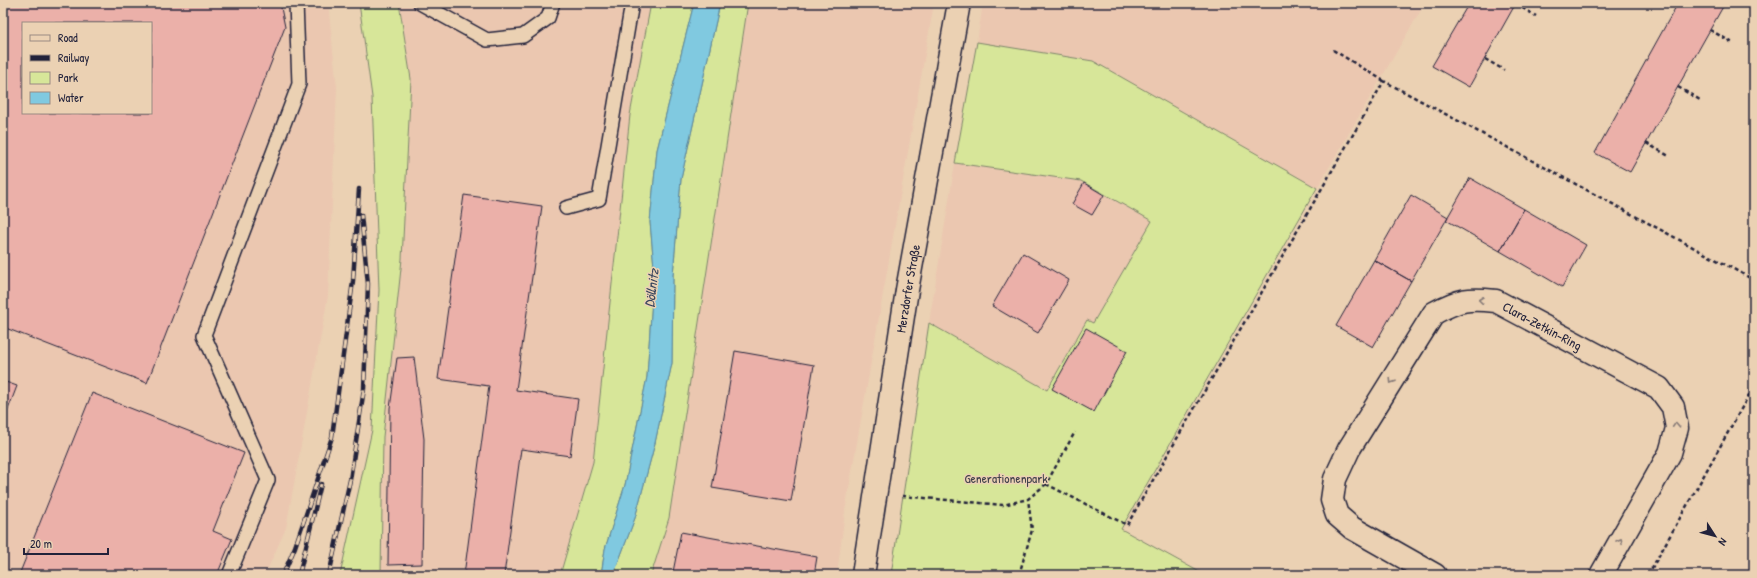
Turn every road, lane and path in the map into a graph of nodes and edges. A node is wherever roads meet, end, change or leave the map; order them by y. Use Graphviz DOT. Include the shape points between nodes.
graph roads {
  1 [pos="296,3"];
  2 [pos="420,3"];
  3 [pos="553,3"];
  4 [pos="632,3"];
  5 [pos="959,3"];
  6 [pos="1516,4"];
  7 [pos="1536,16"];
  8 [pos="1710,30"];
  9 [pos="1733,43"];
  10 [pos="1333,50"];
  11 [pos="1485,59"];
  12 [pos="1504,70"];
  13 [pos="1384,81"];
  14 [pos="1678,87"];
  15 [pos="1700,100"];
  16 [pos="1646,143"];
  17 [pos="1669,156"];
  18 [pos="566,208"];
  19 [pos="1754,280"];
  20 [pos="1754,386"];
  21 [pos="1075,432"];
  22 [pos="1046,484"];
  23 [pos="876,493"];
  24 [pos="1028,499"];
  25 [pos="229,575"];
  26 [pos="863,575"];
  27 [pos="1019,575"];
  28 [pos="1435,575"];
  29 [pos="1601,575"];
  30 [pos="1648,575"];
  1 -- 25 [label="lane" via="299,84 204,335 268,480"];
  2 -- 3 [label="lane" via="487,40 523,36 548,18"];
  4 -- 18 [label="lane" via="599,199"];
  5 -- 23 [label="street, Merzdorfer Straße" via="907,290"];
  6 -- 7 [label="path"];
  8 -- 9 [label="path"];
  10 -- 13 [label="path"];
  11 -- 12 [label="path"];
  13 -- 19 [label="path"];
  13 -- 22 [label="path" via="1127,525"];
  14 -- 15 [label="path"];
  16 -- 17 [label="path"];
  20 -- 30 [label="path"];
  21 -- 22 [label="path"];
  22 -- 24 [label="path"];
  23 -- 24 [label="path" via="1003,505"];
  23 -- 26 [label="street, Merzdorfer Straße"];
  24 -- 27 [label="path" via="1032,530"];
  29 -- 28 [label="street, Clara-Zetkin-Ring, one-way" via="1670,453 1677,428 1673,406 1659,388 1496,301 1473,299 1452,303 1434,313 1349,449 1335,478 1332,500 1337,515 1352,528"];
}
